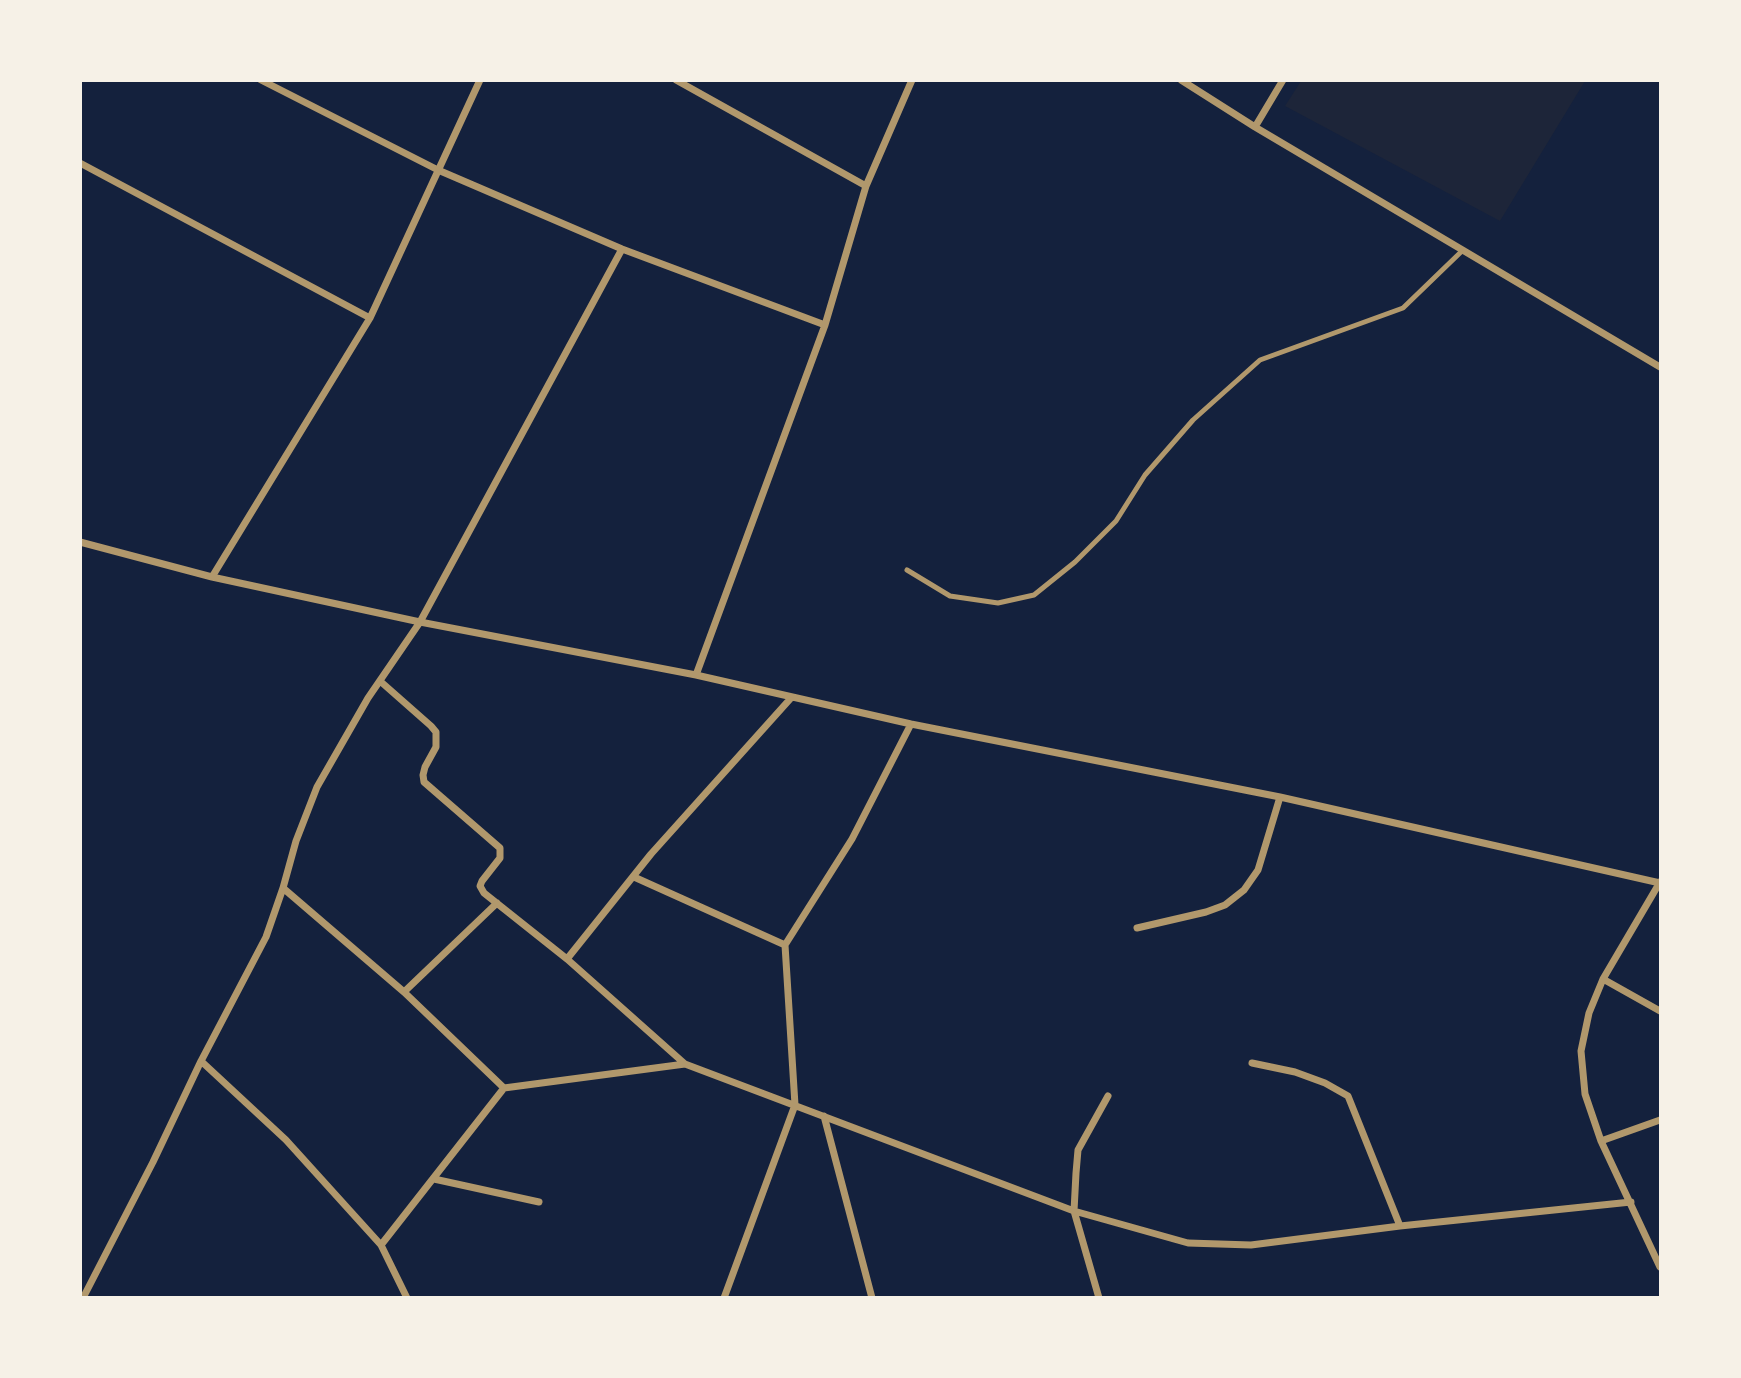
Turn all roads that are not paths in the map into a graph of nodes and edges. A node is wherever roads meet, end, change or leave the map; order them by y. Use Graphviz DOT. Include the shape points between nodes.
graph roads {
  1 [pos="261,80"];
  2 [pos="480,80"];
  3 [pos="676,80"];
  4 [pos="912,80"];
  5 [pos="1181,80"];
  6 [pos="1283,80"];
  7 [pos="1255,127"];
  8 [pos="80,163"];
  9 [pos="438,170"];
  10 [pos="866,186"];
  11 [pos="622,249"];
  12 [pos="1463,250"];
  13 [pos="369,318"];
  14 [pos="825,325"];
  15 [pos="1661,367"];
  16 [pos="80,542"];
  17 [pos="907,570"];
  18 [pos="212,577"];
  19 [pos="420,622"];
  20 [pos="695,675"];
  21 [pos="380,681"];
  22 [pos="791,698"];
  23 [pos="911,724"];
  24 [pos="1280,797"];
  25 [pos="634,877"];
  26 [pos="1660,882"];
  27 [pos="283,888"];
  28 [pos="498,903"];
  29 [pos="1137,929"];
  30 [pos="785,945"];
  31 [pos="567,959"];
  32 [pos="1603,979"];
  33 [pos="404,992"];
  34 [pos="1661,1011"];
  35 [pos="201,1061"];
  36 [pos="1252,1063"];
  37 [pos="685,1064"];
  38 [pos="504,1088"];
  39 [pos="1108,1096"];
  40 [pos="795,1105"];
  41 [pos="824,1116"];
  42 [pos="1661,1120"];
  43 [pos="1601,1141"];
  44 [pos="434,1179"];
  45 [pos="539,1202"];
  46 [pos="1631,1202"];
  47 [pos="1074,1211"];
  48 [pos="1400,1226"];
  49 [pos="381,1245"];
  50 [pos="1661,1267"];
  51 [pos="83,1297"];
  52 [pos="407,1297"];
  53 [pos="724,1297"];
  54 [pos="872,1297"];
  55 [pos="1098,1297"];
  1 -- 9 [label="street"];
  2 -- 9 [label="street"];
  3 -- 10 [label="street"];
  4 -- 10 [label="street"];
  5 -- 7 [label="street"];
  6 -- 7 [label="street"];
  7 -- 12 [label="street"];
  8 -- 13 [label="street"];
  9 -- 11 [label="street"];
  9 -- 13 [label="street"];
  10 -- 14 [label="street"];
  11 -- 14 [label="street"];
  11 -- 19 [label="street"];
  12 -- 15 [label="street"];
  12 -- 17 [label="lane" via="1404,308 1260,360 1193,420 1145,475 1116,521 1034,595 998,603 950,596"];
  13 -- 18 [label="street"];
  14 -- 20 [label="street"];
  16 -- 18 [label="street"];
  18 -- 19 [label="street"];
  19 -- 20 [label="street"];
  19 -- 21 [label="street"];
  20 -- 22 [label="street"];
  21 -- 27 [label="street" via="317,787"];
  21 -- 28 [label="street" via="436,732 436,747 425,767 424,782 500,848 500,858 480,886"];
  22 -- 23 [label="street"];
  22 -- 25 [label="street"];
  23 -- 24 [label="street"];
  23 -- 30 [label="street" via="852,839"];
  24 -- 26 [label="street"];
  24 -- 29 [label="street" via="1258,870 1244,890 1206,912"];
  25 -- 30 [label="street"];
  25 -- 31 [label="street"];
  26 -- 32 [label="street"];
  27 -- 33 [label="street"];
  27 -- 35 [label="street" via="266,937"];
  28 -- 31 [label="street"];
  28 -- 33 [label="street"];
  30 -- 40 [label="street"];
  31 -- 37 [label="street"];
  32 -- 34 [label="street"];
  32 -- 43 [label="street" via="1588,1013 1581,1051 1585,1094"];
  33 -- 38 [label="street"];
  35 -- 49 [label="street" via="286,1140"];
  35 -- 51 [label="street"];
  36 -- 48 [label="street" via="1295,1072 1348,1096"];
  37 -- 38 [label="street"];
  37 -- 40 [label="street"];
  38 -- 44 [label="street"];
  39 -- 47 [label="street" via="1078,1150"];
  40 -- 41 [label="street"];
  40 -- 53 [label="street"];
  41 -- 47 [label="street"];
  41 -- 54 [label="street"];
  42 -- 43 [label="street"];
  43 -- 46 [label="street"];
  44 -- 45 [label="street"];
  44 -- 49 [label="street"];
  46 -- 48 [label="street"];
  46 -- 50 [label="street"];
  47 -- 48 [label="street" via="1188,1243 1251,1245"];
  47 -- 55 [label="street"];
  49 -- 52 [label="street"];
}
